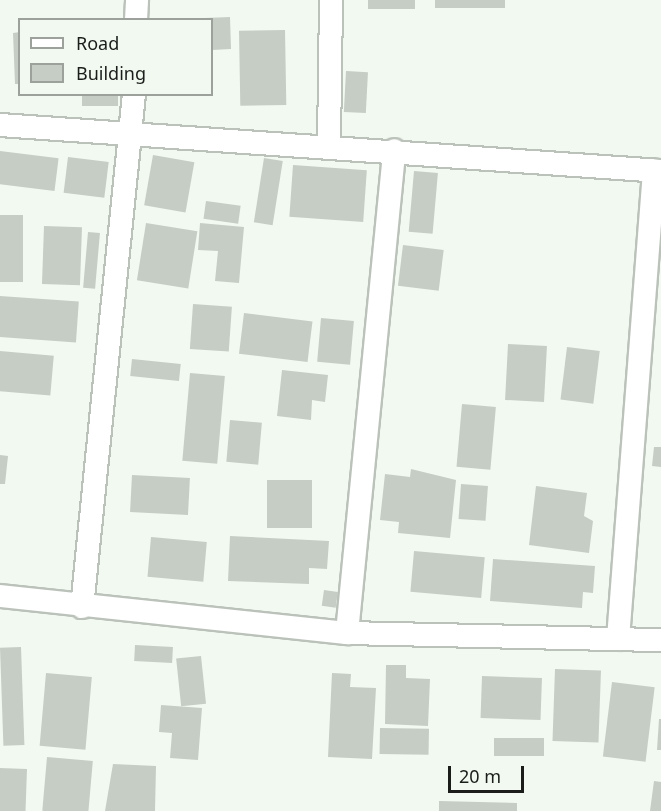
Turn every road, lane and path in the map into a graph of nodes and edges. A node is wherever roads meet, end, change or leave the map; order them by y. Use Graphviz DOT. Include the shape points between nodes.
graph roads {
  1 [pos="137,0"];
  2 [pos="331,0"];
  3 [pos="136,18"];
  4 [pos="134,96"];
  5 [pos="0,125"];
  6 [pos="132,131"];
  7 [pos="329,144"];
  8 [pos="394,150"];
  9 [pos="658,170"];
  10 [pos="0,596"];
  11 [pos="82,607"];
  12 [pos="347,633"];
  13 [pos="618,639"];
  14 [pos="661,639"];
  1 -- 3 [label="street"];
  2 -- 7 [label="street"];
  4 -- 6 [label="street"];
  5 -- 6 [label="street"];
  6 -- 7 [label="street"];
  6 -- 11 [label="street"];
  7 -- 8 [label="street"];
  8 -- 9 [label="street"];
  8 -- 12 [label="street"];
  9 -- 13 [label="street"];
  10 -- 11 [label="street"];
  11 -- 12 [label="street"];
  12 -- 13 [label="street"];
  13 -- 14 [label="street"];
}
